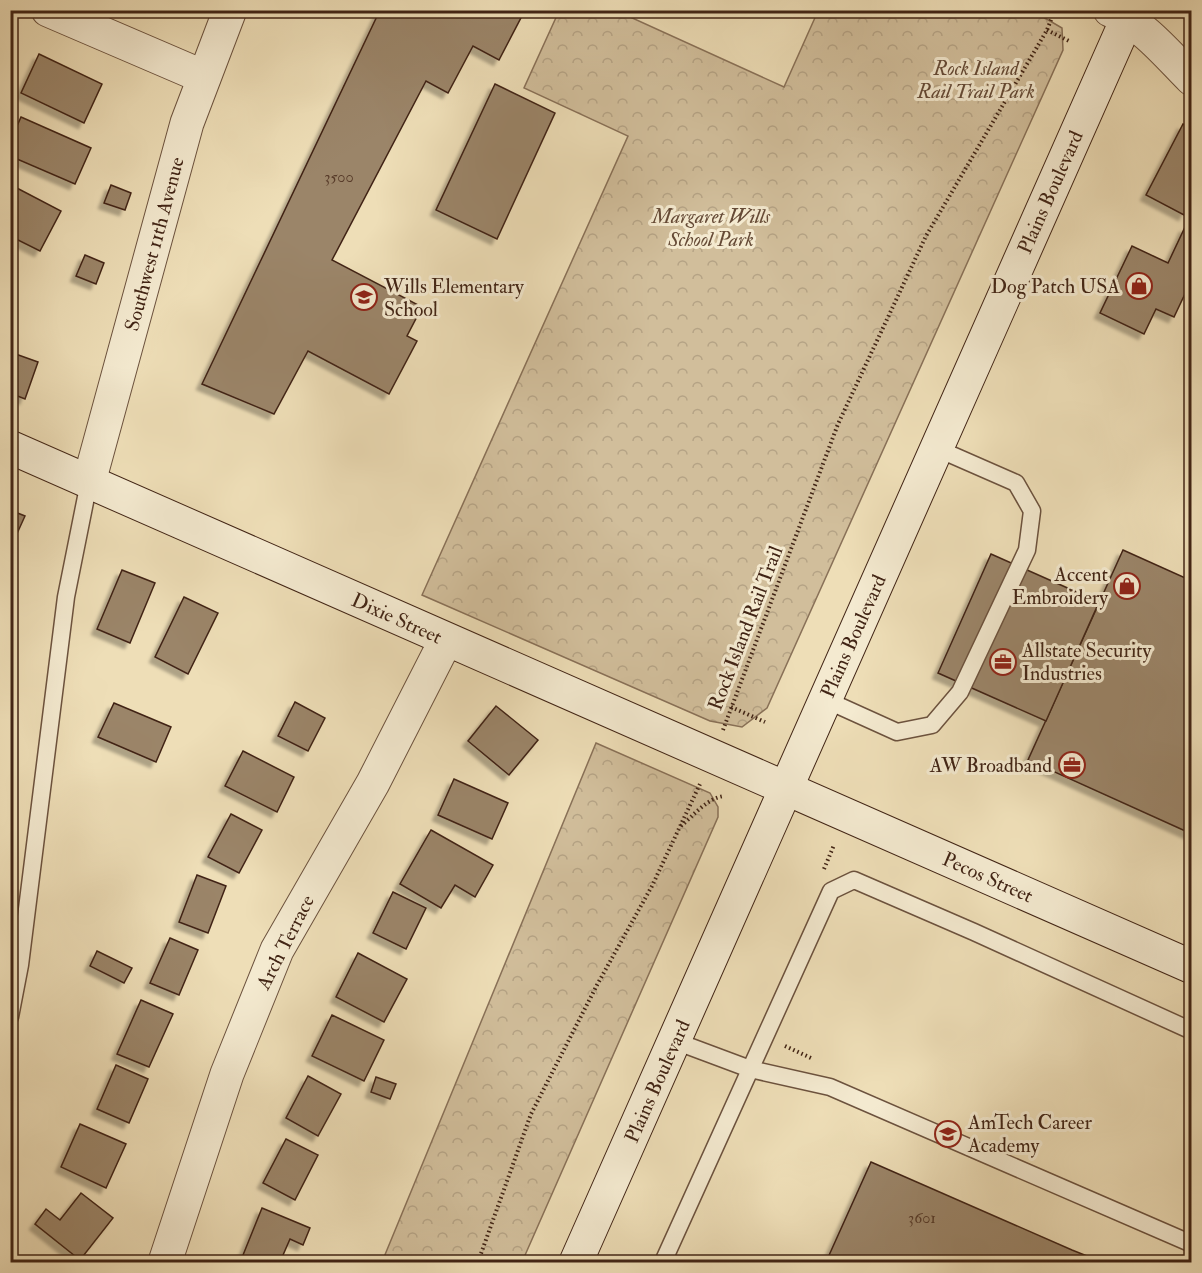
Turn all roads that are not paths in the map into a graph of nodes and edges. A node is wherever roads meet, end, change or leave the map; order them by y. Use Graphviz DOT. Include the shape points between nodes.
graph roads {
  1 [pos="48,10"];
  2 [pos="230,10"];
  3 [pos="1123,13"];
  4 [pos="1190,72"];
  5 [pos="204,77"];
  6 [pos="10,447"];
  7 [pos="936,448"];
  8 [pos="89,482"];
  9 [pos="446,640"];
  10 [pos="824,699"];
  11 [pos="785,788"];
  12 [pos="1191,967"];
  13 [pos="10,1017"];
  14 [pos="1191,1031"];
  15 [pos="675,1041"];
  16 [pos="750,1069"];
  17 [pos="1191,1244"];
  18 [pos="165,1263"];
  19 [pos="576,1263"];
  20 [pos="663,1263"];
  1 -- 5 [label="street"];
  2 -- 5 [label="street, Southwest 11th Avenue"];
  3 -- 4 [label="street"];
  3 -- 7 [label="street, Plains Boulevard"];
  5 -- 8 [label="street, Southwest 11th Avenue" via="187,123"];
  6 -- 8 [label="street, Dixie Street"];
  7 -- 10 [label="street, Plains Boulevard"];
  7 -- 10 [label="lane" via="1016,483 1032,511 1027,549 960,692 932,725 897,732"];
  8 -- 9 [label="street, Dixie Street"];
  8 -- 13 [label="lane" via="66,597 20,965"];
  9 -- 11 [label="street, Dixie Street"];
  9 -- 18 [label="street, Arch Terrace" via="373,783 277,950 226,1074"];
  10 -- 11 [label="street, Plains Boulevard"];
  11 -- 12 [label="street, Pecos Street"];
  11 -- 15 [label="street, Plains Boulevard"];
  14 -- 16 [label="lane" via="854,880 831,891"];
  15 -- 16 [label="lane"];
  15 -- 19 [label="street, Plains Boulevard"];
  16 -- 17 [label="lane" via="830,1087"];
  16 -- 20 [label="lane"];
}
